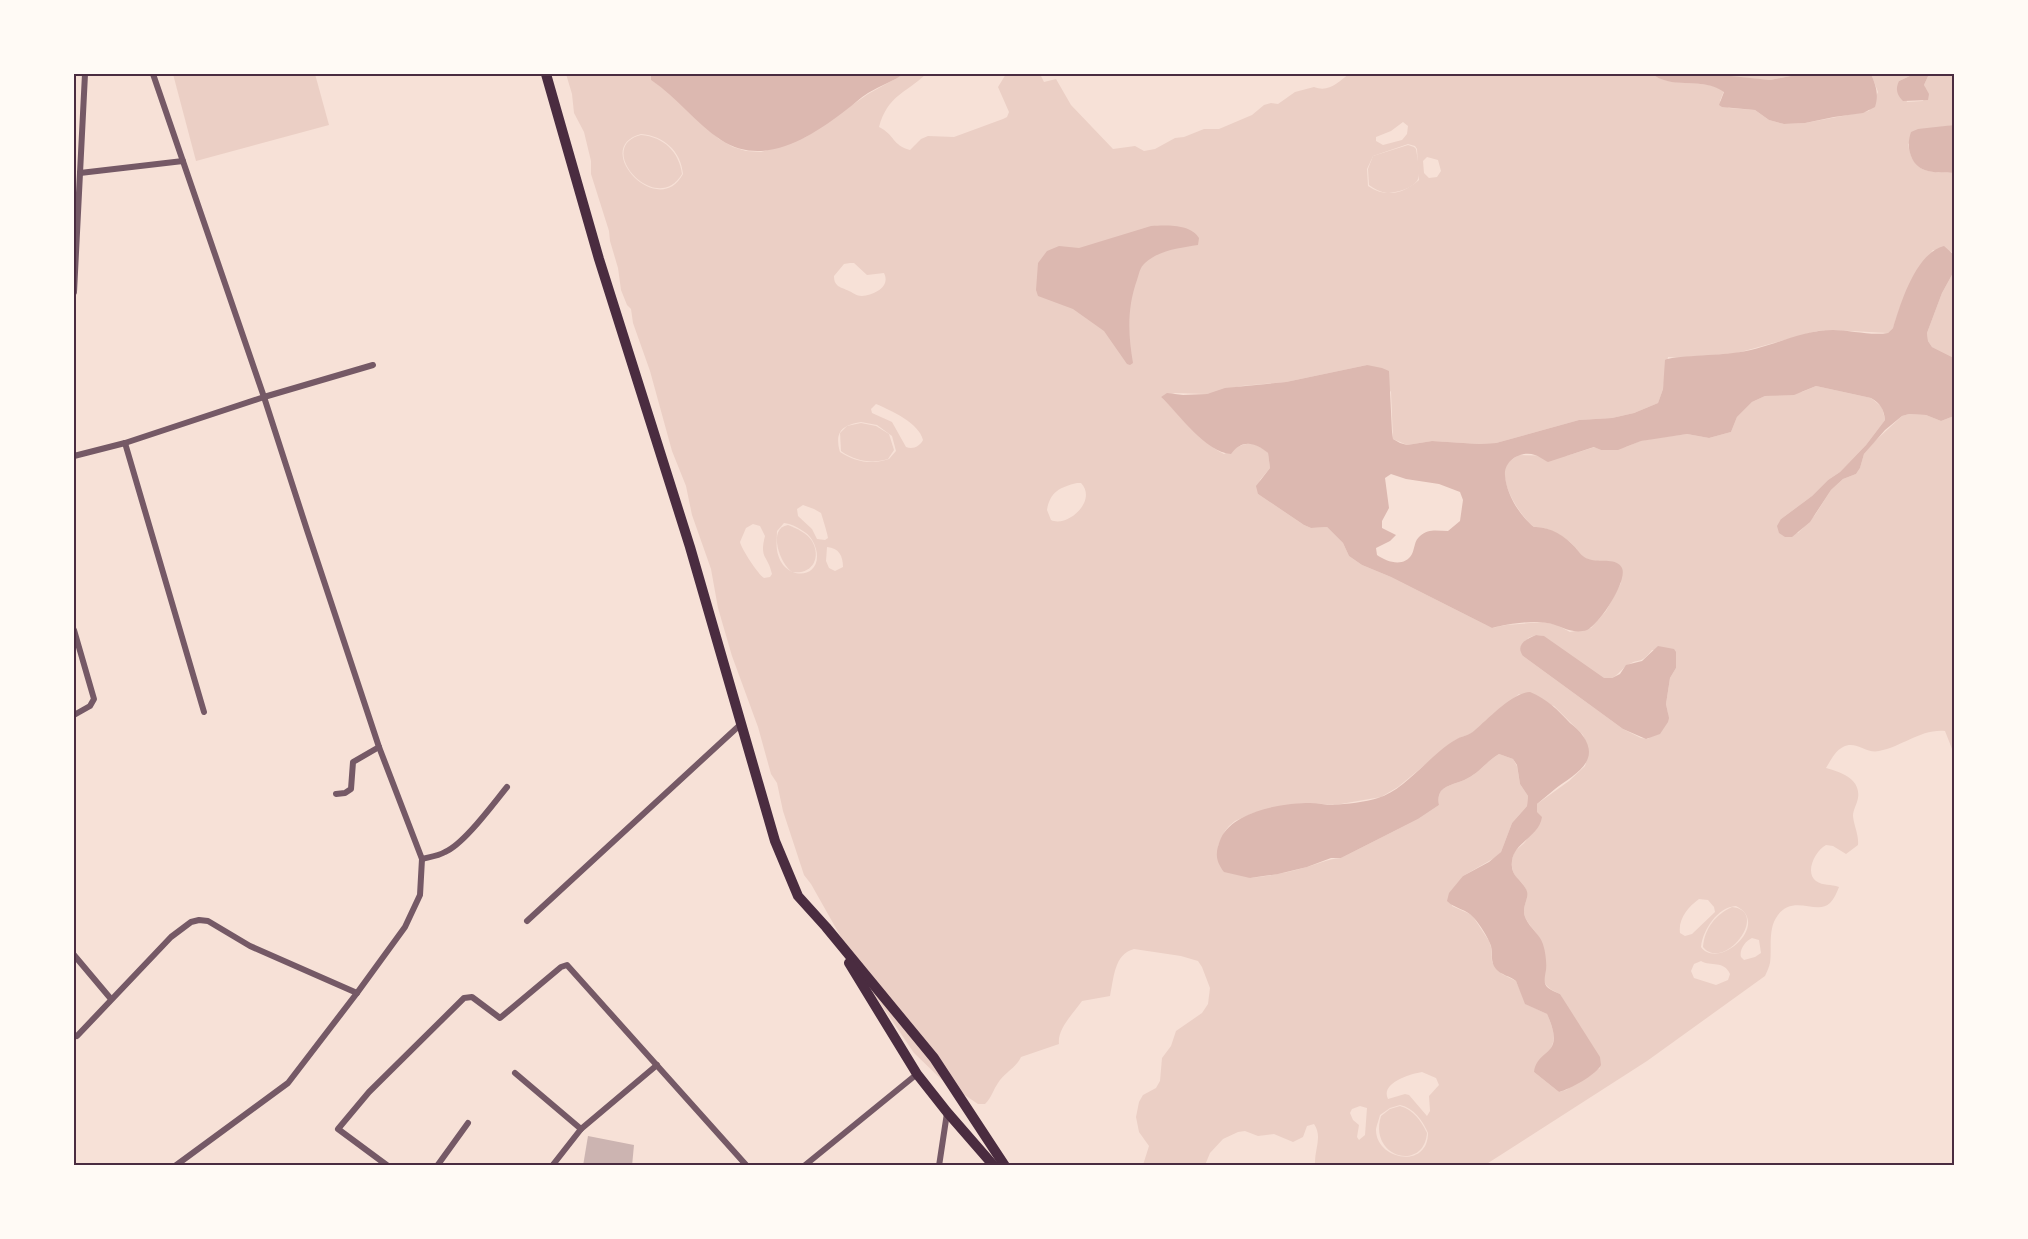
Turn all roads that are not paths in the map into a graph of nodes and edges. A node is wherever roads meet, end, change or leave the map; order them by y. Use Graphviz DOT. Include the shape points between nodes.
graph roads {
  1 [pos="85,74"];
  2 [pos="153,74"];
  3 [pos="546,74"];
  4 [pos="183,161"];
  5 [pos="80,173"];
  6 [pos="74,292"];
  7 [pos="373,365"];
  8 [pos="264,397"];
  9 [pos="125,443"];
  10 [pos="74,456"];
  11 [pos="74,630"];
  12 [pos="204,712"];
  13 [pos="74,715"];
  14 [pos="741,724"];
  15 [pos="379,747"];
  16 [pos="507,787"];
  17 [pos="336,794"];
  18 [pos="422,859"];
  19 [pos="527,921"];
  20 [pos="826,927"];
  21 [pos="74,955"];
  22 [pos="357,993"];
  23 [pos="111,999"];
  24 [pos="77,1036"];
  25 [pos="657,1065"];
  26 [pos="515,1073"];
  27 [pos="917,1074"];
  28 [pos="947,1112"];
  29 [pos="468,1123"];
  30 [pos="581,1129"];
  31 [pos="379,1163"];
  32 [pos="175,1166"];
  33 [pos="388,1166"];
  34 [pos="437,1166"];
  35 [pos="552,1166"];
  36 [pos="747,1166"];
  37 [pos="804,1166"];
  38 [pos="939,1166"];
  39 [pos="994,1166"];
  40 [pos="1005,1166"];
  1 -- 5 [label="street"];
  2 -- 4 [label="street"];
  3 -- 14 [label="main road"];
  4 -- 5 [label="street"];
  4 -- 8 [label="street"];
  5 -- 6 [label="street"];
  7 -- 8 [label="street"];
  8 -- 9 [label="street"];
  8 -- 15 [label="street"];
  9 -- 10 [label="street"];
  9 -- 12 [label="street"];
  11 -- 13 [label="street" via="93,699 90,706"];
  14 -- 19 [label="street"];
  14 -- 20 [label="main road" via="775,841 793,885"];
  15 -- 17 [label="street" via="353,762 351,789"];
  15 -- 18 [label="street"];
  16 -- 18 [label="street" via="453,848"];
  18 -- 22 [label="street" via="420,895 414,911"];
  20 -- 27 [label="main road"];
  20 -- 40 [label="main road" via="934,1058"];
  21 -- 23 [label="street"];
  22 -- 23 [label="street" via="199,920 183,926"];
  22 -- 32 [label="street" via="288,1083"];
  23 -- 24 [label="street"];
  25 -- 30 [label="street"];
  25 -- 31 [label="street" via="567,965 500,1018 472,997 464,998 369,1092 338,1130"];
  25 -- 36 [label="street"];
  26 -- 30 [label="street"];
  27 -- 28 [label="main road"];
  27 -- 37 [label="street"];
  28 -- 38 [label="street"];
  28 -- 39 [label="main road"];
  29 -- 34 [label="street"];
  30 -- 35 [label="street"];
  31 -- 33 [label="street"];
}
